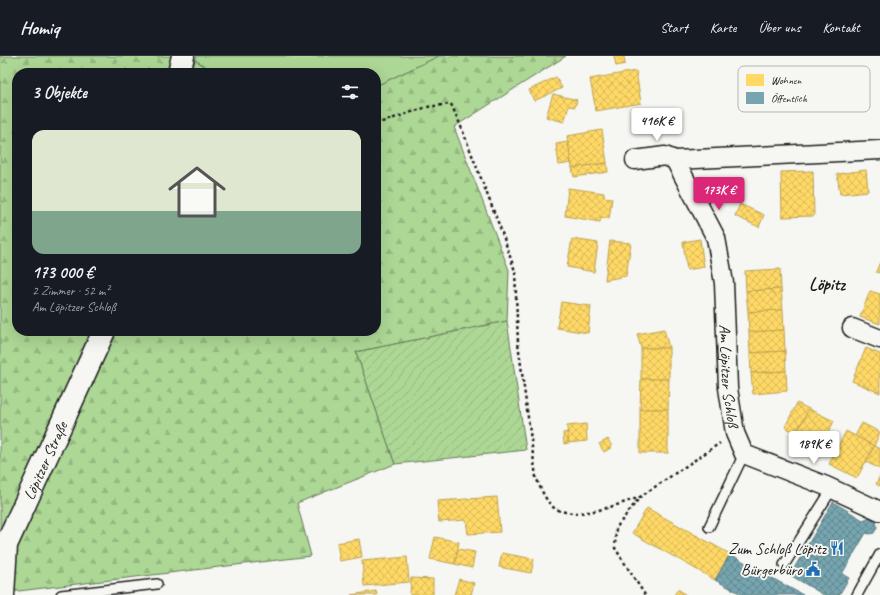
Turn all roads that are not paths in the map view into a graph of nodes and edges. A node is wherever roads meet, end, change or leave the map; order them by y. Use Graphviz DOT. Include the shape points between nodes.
graph roads {
  1 [pos="183,56"];
  2 [pos="180,68"];
  3 [pos="880,150"];
  4 [pos="635,160"];
  5 [pos="675,160"];
  6 [pos="852,328"];
  7 [pos="102,336"];
  8 [pos="880,338"];
  9 [pos="744,454"];
  10 [pos="832,489"];
  11 [pos="880,511"];
  12 [pos="709,527"];
  13 [pos="880,554"];
  14 [pos="784,566"];
  15 [pos="158,584"];
  16 [pos="3,595"];
  17 [pos="62,595"];
  18 [pos="857,595"];
  1 -- 2 [label="street"];
  3 -- 5 [label="street"];
  4 -- 5 [label="street" via="666,156"];
  5 -- 9 [label="street, Am Löpitzer Schloß" via="716,238 724,282 728,388 735,433"];
  6 -- 8 [label="street"];
  7 -- 16 [label="street, Löpitzer Straße" via="6,545"];
  9 -- 10 [label="street"];
  9 -- 12 [label="lane"];
  10 -- 11 [label="street"];
  10 -- 14 [label="lane"];
  13 -- 18 [label="lane"];
  15 -- 17 [label="lane"];
}
